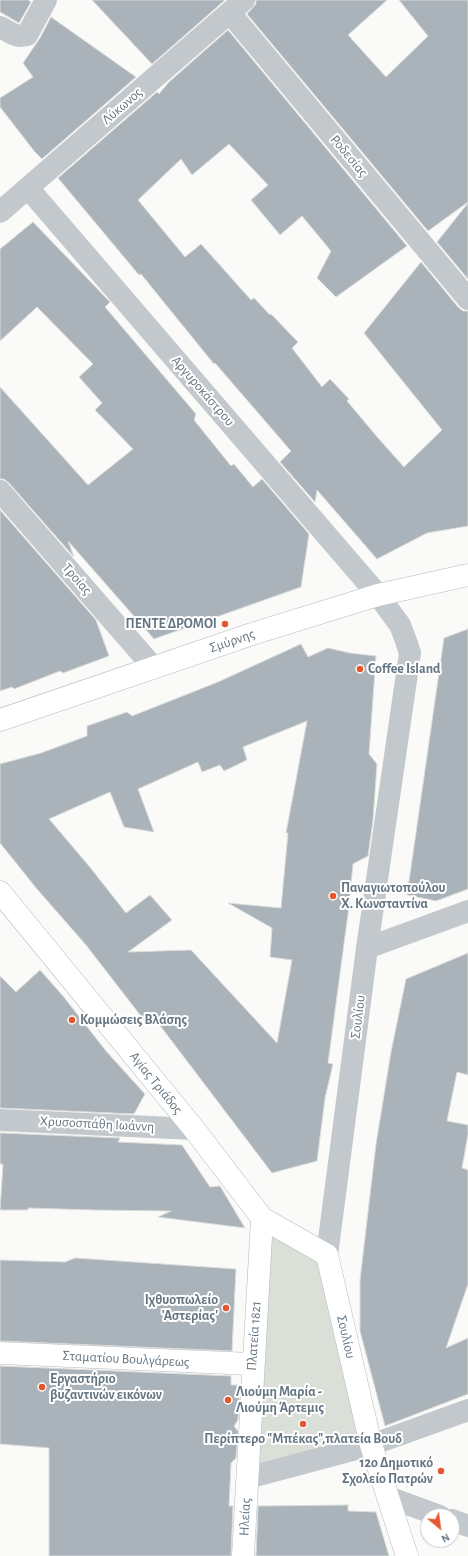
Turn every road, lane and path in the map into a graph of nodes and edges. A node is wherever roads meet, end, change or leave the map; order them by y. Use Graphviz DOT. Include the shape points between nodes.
graph roads {
  1 [pos="46,0"];
  2 [pos="237,6"];
  3 [pos="0,27"];
  4 [pos="28,188"];
  5 [pos="0,212"];
  6 [pos="468,298"];
  7 [pos="0,491"];
  8 [pos="468,575"];
  9 [pos="378,594"];
  10 [pos="154,668"];
  11 [pos="5,720"];
  12 [pos="0,892"];
  13 [pos="468,911"];
  14 [pos="367,948"];
  15 [pos="0,1120"];
  16 [pos="194,1129"];
  17 [pos="262,1218"];
  18 [pos="327,1255"];
  19 [pos="0,1353"];
  20 [pos="252,1364"];
  21 [pos="468,1410"];
  22 [pos="371,1445"];
  23 [pos="247,1478"];
  24 [pos="388,1497"];
  25 [pos="420,1509"];
  26 [pos="243,1556"];
  27 [pos="407,1556"];
  1 -- 3 [label="street" via="26,35 19,36"];
  2 -- 4 [label="street, Λύκωνος"];
  2 -- 6 [label="street, Ροδεσίας"];
  4 -- 5 [label="street, Λύκωνος"];
  4 -- 9 [label="street, Αργυροκάστρου"];
  7 -- 10 [label="street, Τροίας"];
  8 -- 9 [label="street, Σμύρνης"];
  9 -- 10 [label="street, Σμύρνης"];
  9 -- 14 [label="street, Σουλίου" via="400,626 410,653"];
  10 -- 11 [label="street, Σμύρνης"];
  12 -- 16 [label="street, Αγίας Τριάδος"];
  13 -- 14 [label="street"];
  14 -- 18 [label="street, Σουλίου"];
  15 -- 16 [label="street, Χρυσοσπάθη Ιωάννη"];
  16 -- 17 [label="street, Αγίας Τριάδος"];
  17 -- 18 [label="street, Αγίας Τριάδος"];
  17 -- 20 [label="street, Πλατεία 1821"];
  18 -- 22 [label="street, Σουλίου"];
  19 -- 20 [label="street, Σταματίου Βουλγάρεως"];
  20 -- 23 [label="street, Πλατεία 1821"];
  21 -- 22 [label="street"];
  22 -- 23 [label="street"];
  22 -- 24 [label="street, Σουλίου"];
  23 -- 26 [label="street, Ηλείας"];
  24 -- 25 [label="street"];
  24 -- 27 [label="street, Σουλίου"];
}
